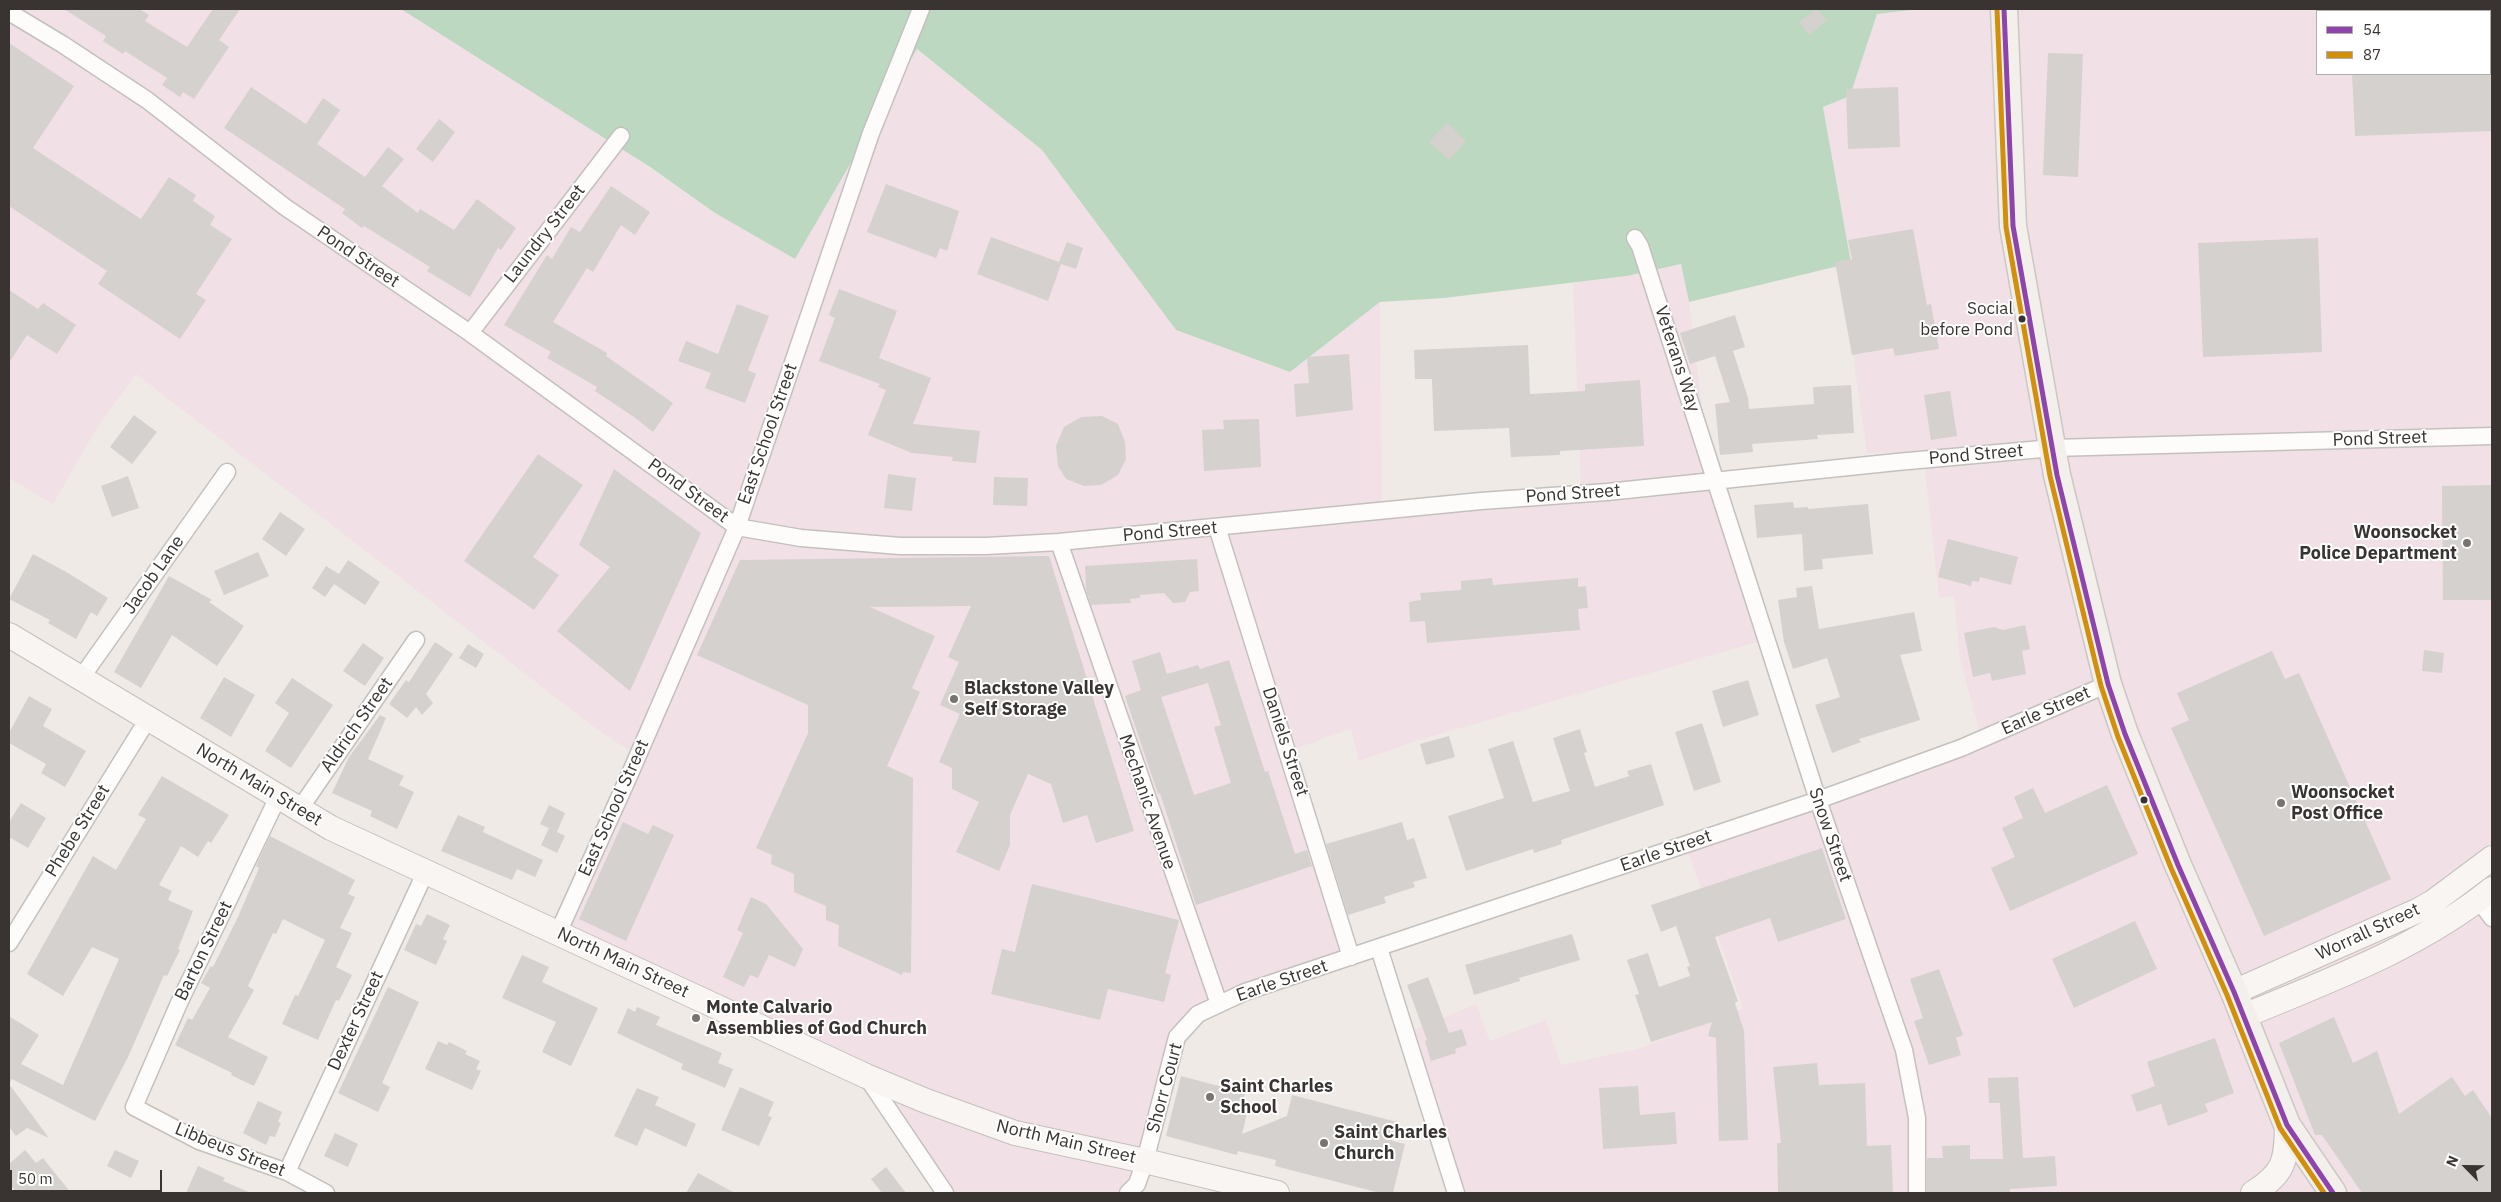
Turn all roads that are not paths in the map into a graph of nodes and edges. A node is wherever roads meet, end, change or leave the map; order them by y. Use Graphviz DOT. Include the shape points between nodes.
graph roads {
  1 [pos="921,9"];
  2 [pos="2004,9"];
  3 [pos="9,12"];
  4 [pos="621,136"];
  5 [pos="1635,238"];
  6 [pos="470,332"];
  7 [pos="2492,436"];
  8 [pos="2053,448"];
  9 [pos="228,472"];
  10 [pos="1716,481"];
  11 [pos="737,527"];
  12 [pos="1217,527"];
  13 [pos="1059,542"];
  14 [pos="9,635"];
  15 [pos="416,640"];
  16 [pos="81,678"];
  17 [pos="2108,684"];
  18 [pos="148,719"];
  19 [pos="278,797"];
  20 [pos="1818,800"];
  21 [pos="299,810"];
  22 [pos="2492,858"];
  23 [pos="426,871"];
  24 [pos="2488,902"];
  25 [pos="558,932"];
  26 [pos="9,943"];
  27 [pos="1379,948"];
  28 [pos="1351,957"];
  29 [pos="2234,992"];
  30 [pos="1219,1004"];
  31 [pos="2244,1016"];
  32 [pos="866,1076"];
  33 [pos="134,1107"];
  34 [pos="2287,1124"];
  35 [pos="1145,1161"];
  36 [pos="287,1172"];
  37 [pos="1264,1192"];
  38 [pos="326,1193"];
  39 [pos="945,1193"];
  40 [pos="1128,1193"];
  41 [pos="1456,1193"];
  42 [pos="1918,1193"];
  43 [pos="2253,1193"];
  44 [pos="2334,1193"];
  1 -- 11 [label="street, East School Street" via="871,133"];
  2 -- 8 [label="main road" via="2012,226"];
  3 -- 6 [label="street, Pond Street" via="146,100 285,207"];
  4 -- 6 [label="street, Laundry Street"];
  5 -- 10 [label="street, Veterans Way"];
  6 -- 11 [label="street, Pond Street"];
  7 -- 8 [label="street, Pond Street"];
  8 -- 10 [label="street, Pond Street"];
  8 -- 17 [label="main road"];
  9 -- 16 [label="street, Jacob Lane"];
  10 -- 12 [label="street, Pond Street"];
  10 -- 20 [label="street, Snow Street"];
  11 -- 13 [label="street, Pond Street" via="801,538 900,546"];
  11 -- 25 [label="street, East School Street"];
  12 -- 13 [label="street, Pond Street"];
  12 -- 28 [label="street, Daniels Street"];
  13 -- 30 [label="street, Mechanic Avenue"];
  14 -- 16 [label="street, North Main Street"];
  15 -- 21 [label="street, Aldrich Street"];
  16 -- 18 [label="street, North Main Street"];
  17 -- 20 [label="street, Earle Street" via="1961,748"];
  17 -- 29 [label="main road" via="2178,865"];
  18 -- 19 [label="street, North Main Street"];
  18 -- 26 [label="street, Phebe Street"];
  19 -- 21 [label="street, North Main Street"];
  19 -- 33 [label="street, Barton Street" via="179,1003"];
  20 -- 27 [label="street, Earle Street"];
  20 -- 42 [label="street, Snow Street" via="1904,1050 1916,1118"];
  21 -- 23 [label="street, North Main Street" via="339,832"];
  22 -- 29 [label="street, Worrall Street" via="2424,907"];
  23 -- 25 [label="street, North Main Street"];
  23 -- 36 [label="street, Dexter Street"];
  24 -- 31 [label="street, Worrall Street" via="2404,947"];
  25 -- 32 [label="street, North Main Street"];
  27 -- 28 [label="street, Earle Street"];
  27 -- 41 [label="street"];
  28 -- 30 [label="street, Earle Street" via="1245,992"];
  29 -- 31 [label="main road"];
  30 -- 35 [label="street, Shorr Court" via="1198,1014 1177,1037"];
  31 -- 34 [label="main road"];
  32 -- 35 [label="street, North Main Street" via="1015,1133"];
  32 -- 39 [label="street"];
  33 -- 36 [label="street, Libbeus Street" via="199,1141"];
  34 -- 43 [label="street" via="2286,1152 2278,1175"];
  34 -- 44 [label="main road"];
  35 -- 37 [label="street, North Main Street"];
  35 -- 40 [label="street, Shorr Court" via="1137,1184"];
  36 -- 38 [label="street, Libbeus Street"];
}
